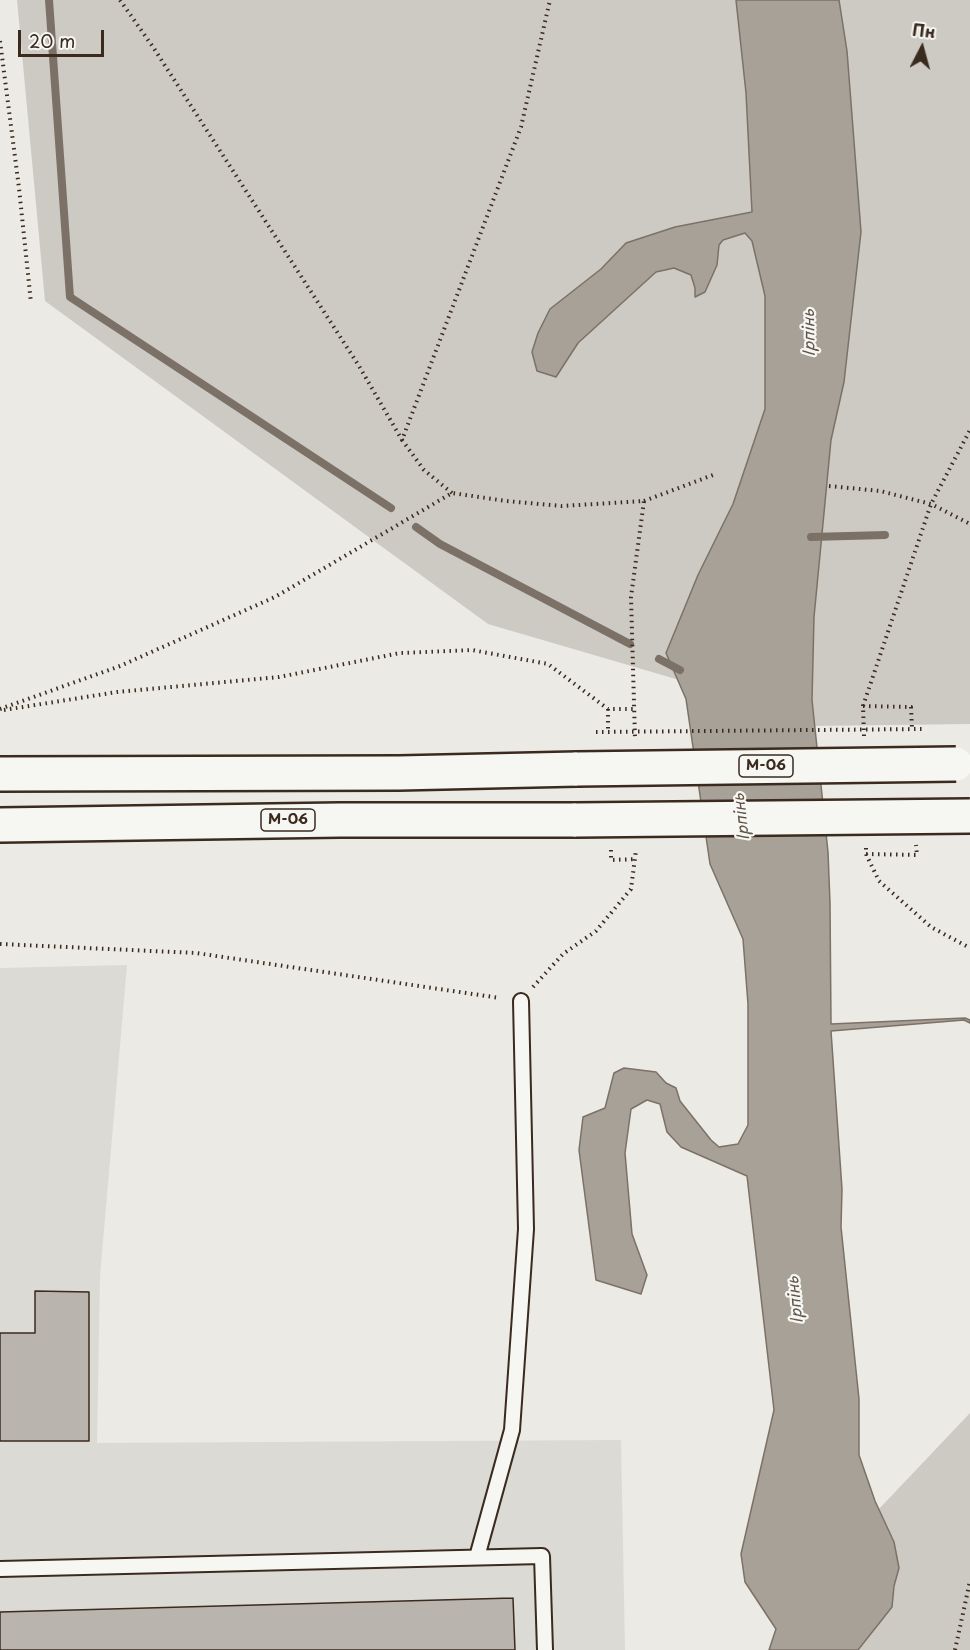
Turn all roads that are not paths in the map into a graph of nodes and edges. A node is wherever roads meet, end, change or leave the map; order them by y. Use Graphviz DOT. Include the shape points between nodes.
graph roads {
  1 [pos="963,764"];
  2 [pos="0,774"];
  3 [pos="970,816"];
  4 [pos="0,825"];
  5 [pos="521,1001"];
  6 [pos="477,1557"];
  7 [pos="0,1569"];
  8 [pos="545,1650"];
  1 -- 2 [label="highway, М-06, bridge" via="387,773"];
  3 -- 4 [label="highway, М-06, bridge"];
  5 -- 6 [label="lane" via="526,1229 512,1430"];
  6 -- 7 [label="lane"];
  6 -- 8 [label="lane" via="542,1556"];
}
